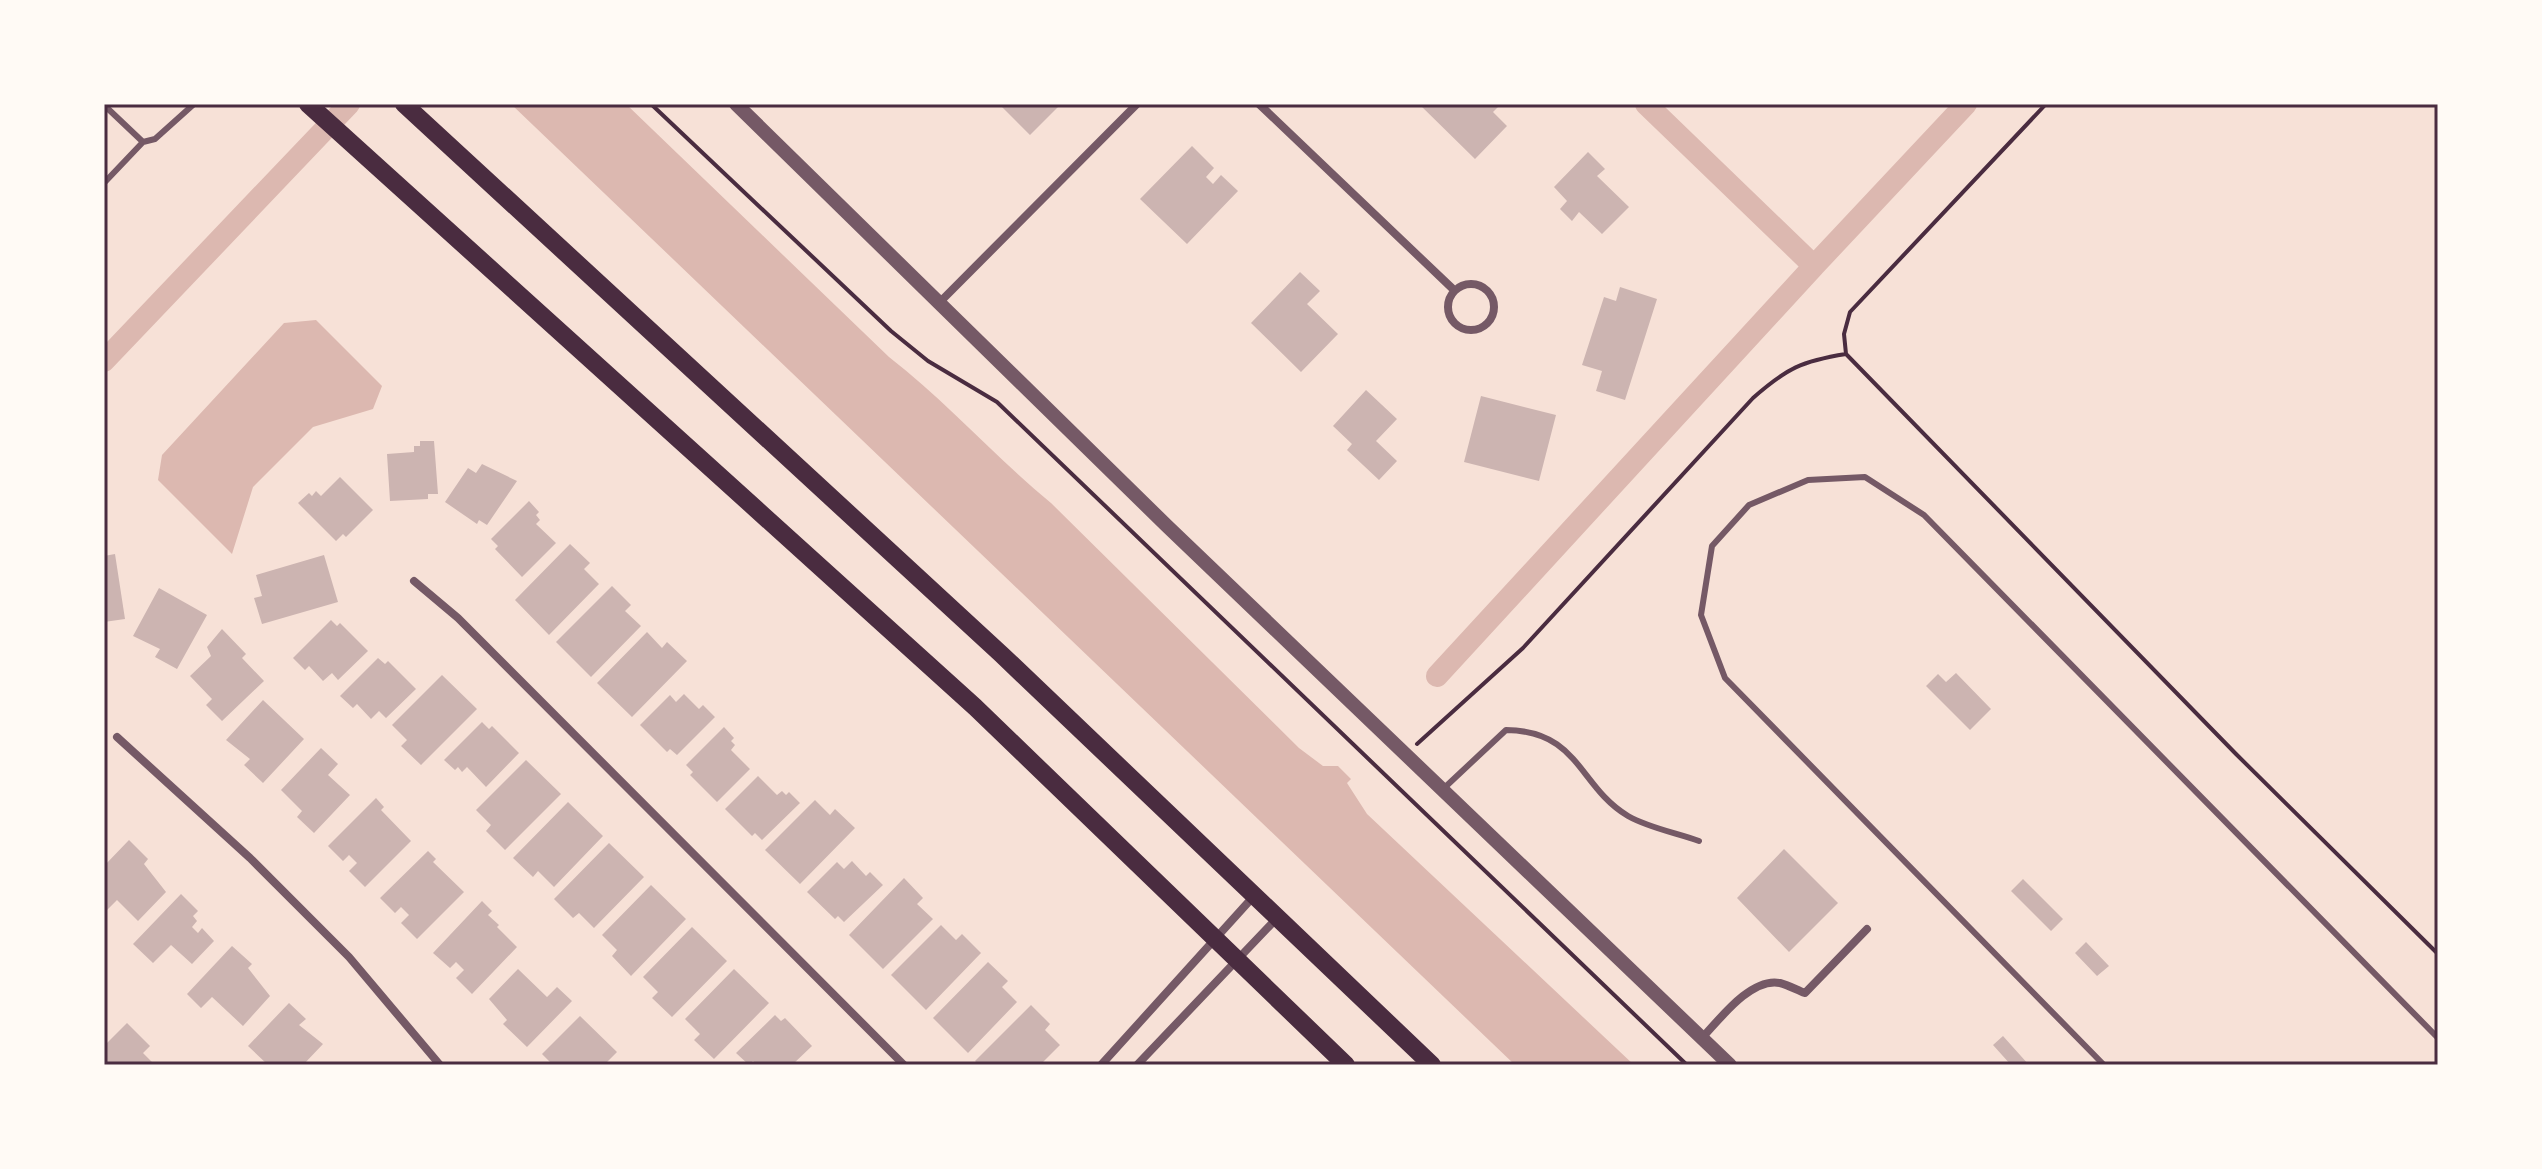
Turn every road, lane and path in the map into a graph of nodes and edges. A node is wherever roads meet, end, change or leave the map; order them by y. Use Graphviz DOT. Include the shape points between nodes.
graph roads {
  1 [pos="194,104"];
  2 [pos="308,104"];
  3 [pos="404,104"];
  4 [pos="651,104"];
  5 [pos="736,104"];
  6 [pos="1137,104"];
  7 [pos="1259,104"];
  8 [pos="2046,104"];
  9 [pos="104,105"];
  10 [pos="143,142"];
  11 [pos="105,180"];
  12 [pos="1454,290"];
  13 [pos="941,301"];
  14 [pos="1846,354"];
  15 [pos="414,581"];
  16 [pos="117,737"];
  17 [pos="1406,754"];
  18 [pos="1385,775"];
  19 [pos="1442,790"];
  20 [pos="1699,841"];
  21 [pos="1254,896"];
  22 [pos="1277,918"];
  23 [pos="1867,929"];
  24 [pos="1214,938"];
  25 [pos="2438,954"];
  26 [pos="1237,960"];
  27 [pos="1702,1038"];
  28 [pos="2438,1038"];
  29 [pos="440,1065"];
  30 [pos="904,1065"];
  31 [pos="1101,1065"];
  32 [pos="1137,1065"];
  33 [pos="1346,1065"];
  34 [pos="1432,1065"];
  35 [pos="1687,1065"];
  36 [pos="1730,1065"];
  37 [pos="2104,1065"];
  1 -- 10 [label="lane" via="155,139"];
  2 -- 24 [label="main road" via="975,707"];
  3 -- 21 [label="main road" via="1001,654"];
  4 -- 18 [label="path" via="891,331 928,361 997,402"];
  5 -- 13 [label="street"];
  6 -- 13 [label="street"];
  7 -- 12 [label="street"];
  8 -- 14 [label="path" via="1850,312"];
  9 -- 10 [label="lane"];
  10 -- 11 [label="lane"];
  12 -- 12 [label="street" via="1448,311 1455,324 1468,330 1488,323 1495,308 1484,287 1468,283"];
  13 -- 17 [label="street"];
  14 -- 17 [label="path" via="1807,360 1785,370 1753,398 1523,648"];
  14 -- 25 [label="path"];
  15 -- 30 [label="street" via="458,618"];
  16 -- 29 [label="street" via="349,957"];
  17 -- 18 [label="path"];
  17 -- 19 [label="street"];
  18 -- 35 [label="path"];
  19 -- 20 [label="lane" via="1506,730 1533,730 1557,743 1628,816"];
  19 -- 27 [label="street"];
  21 -- 22 [label="main road"];
  21 -- 24 [label="street"];
  22 -- 26 [label="street"];
  22 -- 34 [label="main road"];
  23 -- 27 [label="street" via="1805,993 1777,982 1762,986"];
  24 -- 26 [label="main road"];
  24 -- 31 [label="street"];
  26 -- 32 [label="street"];
  26 -- 33 [label="main road"];
  27 -- 36 [label="street"];
  28 -- 37 [label="lane" via="1924,515 1865,477 1808,480 1749,505 1712,546 1701,615 1725,678"];
}
